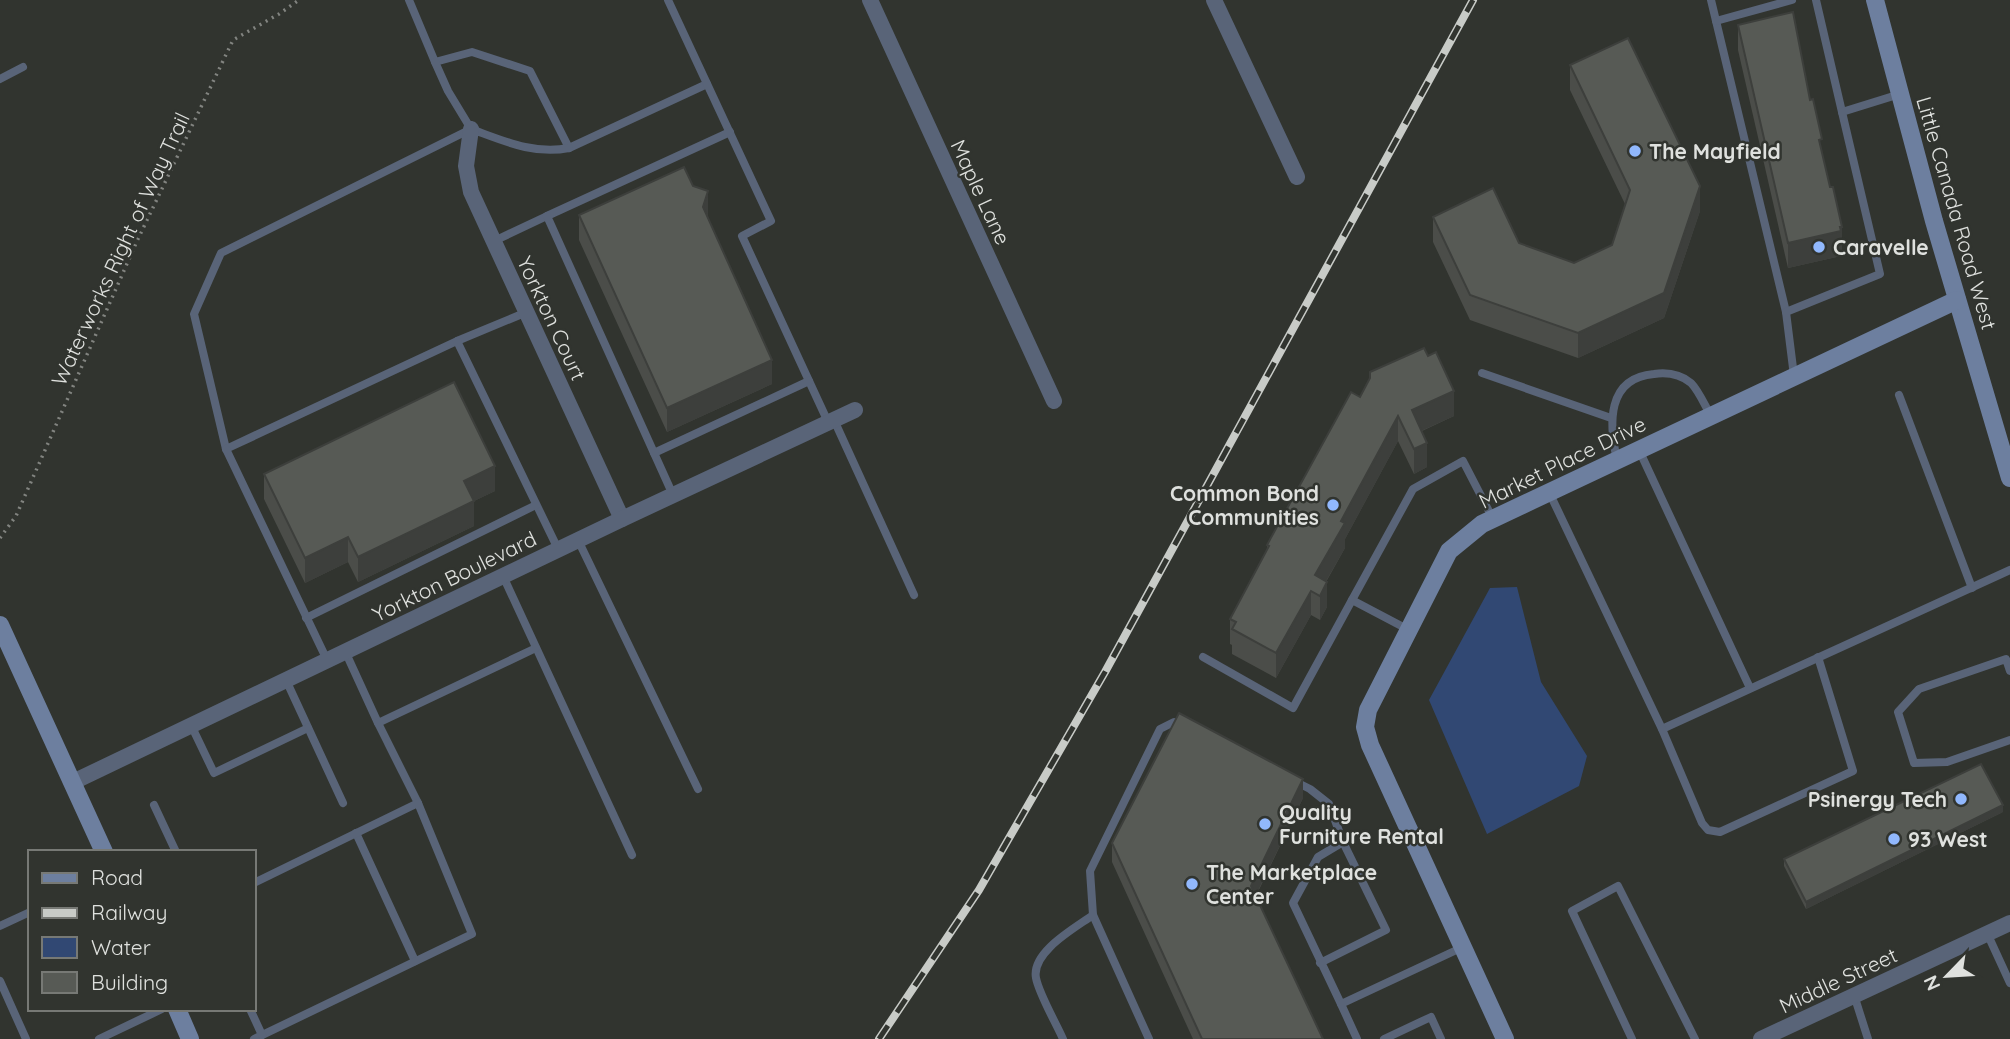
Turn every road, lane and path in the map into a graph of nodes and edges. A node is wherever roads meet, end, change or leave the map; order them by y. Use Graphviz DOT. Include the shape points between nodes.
graph roads {
  1 [pos="299,0"];
  2 [pos="409,0"];
  3 [pos="668,0"];
  4 [pos="870,0"];
  5 [pos="1214,0"];
  6 [pos="1711,0"];
  7 [pos="1791,0"];
  8 [pos="1816,0"];
  9 [pos="1874,0"];
  10 [pos="1716,21"];
  11 [pos="435,62"];
  12 [pos="23,67"];
  13 [pos="0,79"];
  14 [pos="707,84"];
  15 [pos="1900,94"];
  16 [pos="1842,112"];
  17 [pos="471,130"];
  18 [pos="730,132"];
  19 [pos="569,148"];
  20 [pos="1297,177"];
  21 [pos="547,216"];
  22 [pos="494,242"];
  23 [pos="1957,300"];
  24 [pos="527,312"];
  25 [pos="1786,312"];
  26 [pos="457,341"];
  27 [pos="1482,373"];
  28 [pos="1795,376"];
  29 [pos="809,381"];
  30 [pos="1899,395"];
  31 [pos="1054,401"];
  32 [pos="855,410"];
  33 [pos="1711,416"];
  34 [pos="1611,418"];
  35 [pos="831,421"];
  36 [pos="226,449"];
  37 [pos="1639,450"];
  38 [pos="654,453"];
  39 [pos="1617,460"];
  40 [pos="2010,478"];
  41 [pos="1549,492"];
  42 [pos="673,495"];
  43 [pos="536,505"];
  44 [pos="622,519"];
  45 [pos="1493,519"];
  46 [pos="0,538"];
  47 [pos="578,540"];
  48 [pos="558,550"];
  49 [pos="2010,570"];
  50 [pos="503,576"];
  51 [pos="1972,588"];
  52 [pos="914,595"];
  53 [pos="1352,600"];
  54 [pos="306,618"];
  55 [pos="0,625"];
  56 [pos="1409,630"];
  57 [pos="536,648"];
  58 [pos="345,652"];
  59 [pos="1203,657"];
  60 [pos="1818,657"];
  61 [pos="327,660"];
  62 [pos="2010,671"];
  63 [pos="286,680"];
  64 [pos="1750,688"];
  65 [pos="378,723"];
  66 [pos="191,725"];
  67 [pos="308,727"];
  68 [pos="1186,728"];
  69 [pos="1662,729"];
  70 [pos="2010,740"];
  71 [pos="1285,777"];
  72 [pos="73,782"];
  73 [pos="698,789"];
  74 [pos="343,803"];
  75 [pos="418,803"];
  76 [pos="154,805"];
  77 [pos="356,833"];
  78 [pos="1343,842"];
  79 [pos="103,850"];
  80 [pos="175,850"];
  81 [pos="632,855"];
  82 [pos="256,882"];
  83 [pos="28,913"];
  84 [pos="1093,915"];
  85 [pos="2010,923"];
  86 [pos="0,926"];
  87 [pos="1987,933"];
  88 [pos="1463,947"];
  89 [pos="415,961"];
  90 [pos="1320,963"];
  91 [pos="0,981"];
  92 [pos="2010,981"];
  93 [pos="1854,995"];
  94 [pos="1340,1004"];
  95 [pos="158,1011"];
  96 [pos="178,1011"];
  97 [pos="251,1011"];
  98 [pos="258,1037"];
  99 [pos="26,1039"];
  100 [pos="99,1039"];
  101 [pos="190,1039"];
  102 [pos="1063,1039"];
  103 [pos="1149,1039"];
  104 [pos="1357,1039"];
  105 [pos="1384,1039"];
  106 [pos="1441,1039"];
  107 [pos="1505,1039"];
  108 [pos="1632,1039"];
  109 [pos="1695,1039"];
  110 [pos="1760,1039"];
  111 [pos="1868,1039"];
  1 -- 46 [label="path, Waterworks Right of Way Trail" via="233,40 137,241 16,516"];
  2 -- 11 [label="lane"];
  3 -- 14 [label="lane"];
  4 -- 31 [label="street, Maple Lane"];
  5 -- 20 [label="street"];
  6 -- 10 [label="lane"];
  7 -- 10 [label="lane"];
  8 -- 16 [label="lane"];
  9 -- 15 [label="street, Little Canada Road West"];
  10 -- 25 [label="lane"];
  11 -- 17 [label="lane"];
  11 -- 19 [label="lane" via="472,52 530,71"];
  12 -- 13 [label="lane"];
  14 -- 18 [label="lane"];
  14 -- 19 [label="lane"];
  15 -- 16 [label="lane"];
  15 -- 23 [label="street, Little Canada Road West"];
  16 -- 25 [label="lane" via="1880,274"];
  17 -- 19 [label="lane" via="534,150"];
  17 -- 22 [label="street, Yorkton Court" via="466,166 471,192"];
  17 -- 36 [label="lane" via="221,253 194,314"];
  18 -- 21 [label="lane"];
  18 -- 29 [label="lane" via="771,221 743,236"];
  21 -- 22 [label="lane"];
  21 -- 38 [label="lane"];
  22 -- 24 [label="street, Yorkton Court"];
  23 -- 28 [label="street, Market Place Drive"];
  23 -- 40 [label="street, Little Canada Road West"];
  24 -- 26 [label="lane"];
  24 -- 44 [label="street, Yorkton Court"];
  25 -- 28 [label="lane"];
  26 -- 36 [label="lane"];
  26 -- 43 [label="lane"];
  27 -- 34 [label="lane"];
  28 -- 33 [label="street, Market Place Drive"];
  29 -- 35 [label="lane"];
  29 -- 38 [label="lane"];
  30 -- 51 [label="lane"];
  32 -- 35 [label="street, Yorkton Boulevard"];
  33 -- 34 [label="lane" via="1693,384 1665,373 1634,379 1616,398"];
  33 -- 37 [label="street, Market Place Drive"];
  34 -- 39 [label="lane"];
  35 -- 42 [label="street, Yorkton Boulevard"];
  35 -- 52 [label="lane"];
  36 -- 54 [label="lane"];
  37 -- 39 [label="street, Market Place Drive"];
  37 -- 64 [label="lane"];
  38 -- 42 [label="lane"];
  39 -- 41 [label="street, Market Place Drive"];
  41 -- 45 [label="street, Market Place Drive"];
  41 -- 69 [label="lane"];
  42 -- 44 [label="street, Yorkton Boulevard"];
  43 -- 48 [label="lane"];
  43 -- 54 [label="lane"];
  44 -- 47 [label="street, Yorkton Boulevard"];
  45 -- 53 [label="lane" via="1463,461 1413,489"];
  45 -- 56 [label="street, Market Place Drive" via="1449,551"];
  47 -- 48 [label="street, Yorkton Boulevard"];
  47 -- 73 [label="lane"];
  48 -- 50 [label="street, Yorkton Boulevard"];
  49 -- 51 [label="lane"];
  50 -- 57 [label="lane"];
  50 -- 58 [label="street, Yorkton Boulevard"];
  51 -- 60 [label="lane"];
  53 -- 56 [label="lane"];
  53 -- 59 [label="lane" via="1293,708"];
  54 -- 61 [label="lane"];
  55 -- 72 [label="street"];
  56 -- 88 [label="street, Market Place Drive" via="1368,710 1365,727"];
  57 -- 65 [label="lane"];
  57 -- 81 [label="lane"];
  58 -- 61 [label="street, Yorkton Boulevard"];
  58 -- 65 [label="lane"];
  60 -- 64 [label="lane"];
  60 -- 69 [label="lane" via="1853,771 1720,832 1707,830"];
  61 -- 63 [label="street, Yorkton Boulevard"];
  62 -- 70 [label="lane" via="2006,659 1919,689 1898,712 1914,763 1947,762"];
  63 -- 66 [label="street, Yorkton Boulevard"];
  63 -- 67 [label="lane"];
  64 -- 69 [label="lane"];
  65 -- 75 [label="lane"];
  66 -- 67 [label="lane" via="214,773"];
  66 -- 72 [label="street, Yorkton Boulevard"];
  67 -- 74 [label="lane"];
  68 -- 84 [label="lane" via="1174,722 1160,729 1154,741 1090,871"];
  71 -- 78 [label="lane" via="1329,804"];
  72 -- 79 [label="street"];
  75 -- 77 [label="lane"];
  75 -- 89 [label="lane" via="472,933"];
  76 -- 80 [label="lane"];
  77 -- 82 [label="lane"];
  77 -- 89 [label="lane"];
  78 -- 90 [label="lane" via="1318,858 1293,903"];
  78 -- 90 [label="lane" via="1386,930"];
  83 -- 86 [label="lane"];
  84 -- 102 [label="lane" via="1046,950 1036,963 1035,977"];
  84 -- 103 [label="lane"];
  85 -- 87 [label="street, Middle Street"];
  87 -- 92 [label="lane"];
  87 -- 93 [label="street, Middle Street"];
  88 -- 94 [label="lane"];
  88 -- 107 [label="street, Market Place Drive"];
  89 -- 98 [label="lane"];
  90 -- 94 [label="lane"];
  91 -- 99 [label="lane"];
  93 -- 110 [label="street, Middle Street"];
  93 -- 111 [label="lane"];
  94 -- 104 [label="lane"];
  95 -- 100 [label="lane"];
  96 -- 101 [label="street"];
  97 -- 98 [label="lane"];
  105 -- 106 [label="lane" via="1431,1017"];
  108 -- 109 [label="lane" via="1572,911 1618,886"];
}
